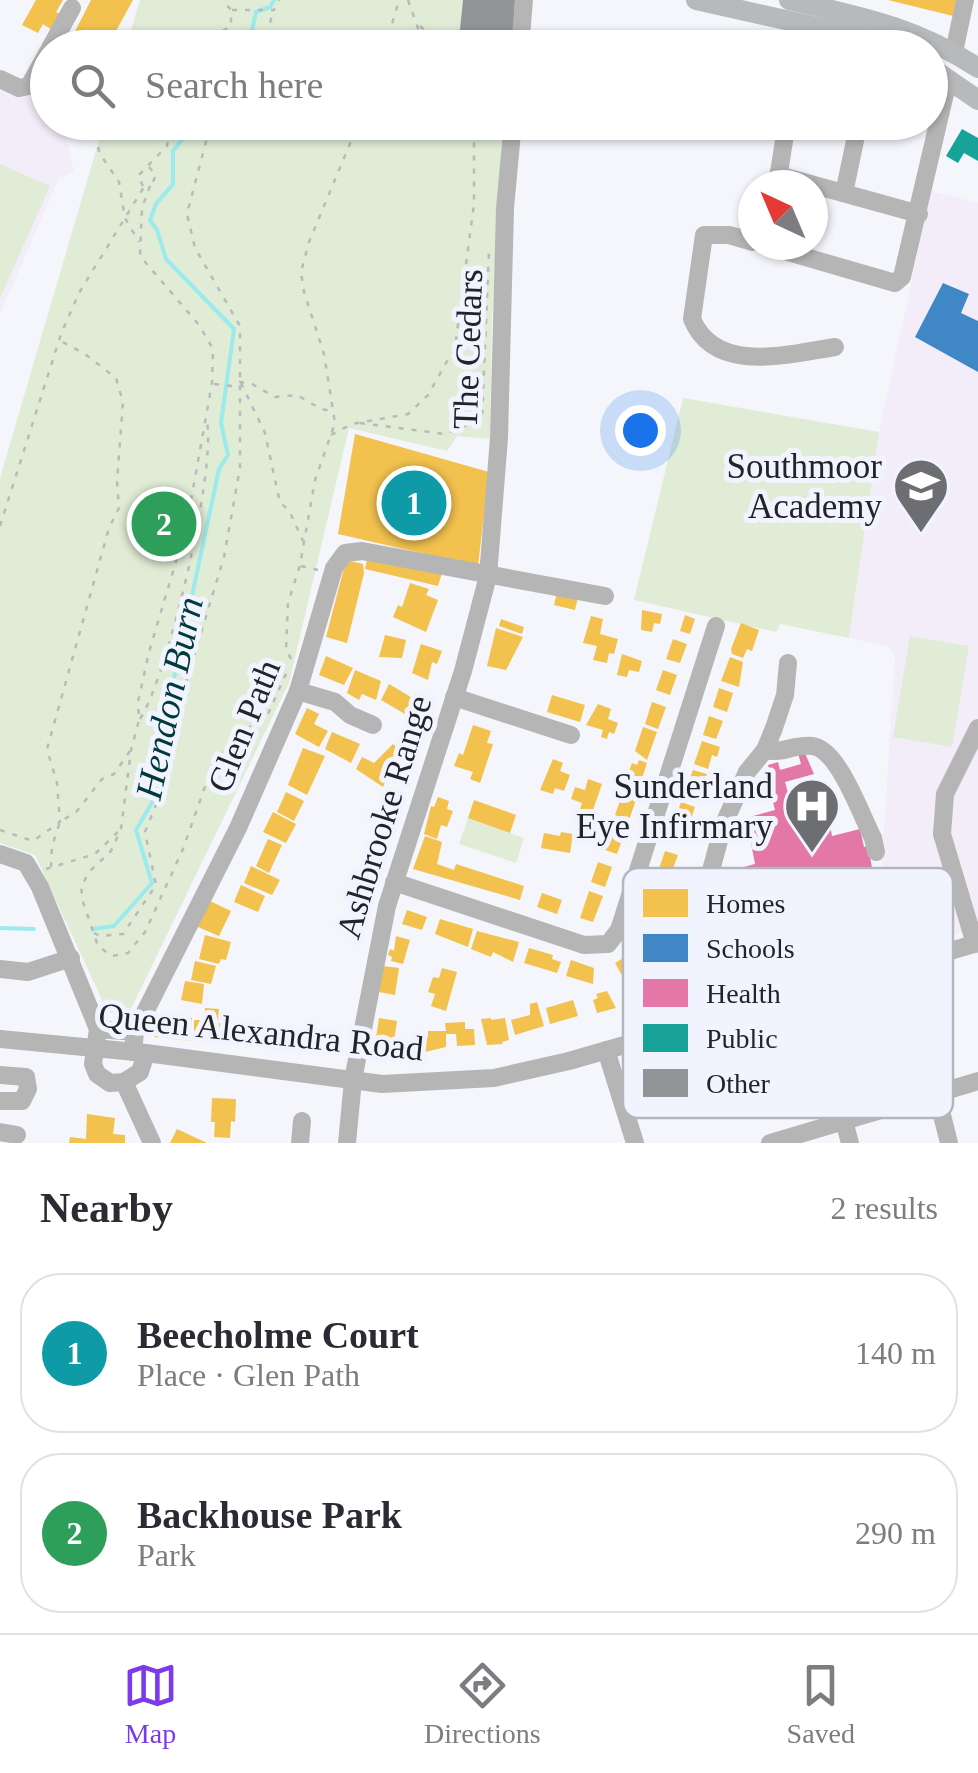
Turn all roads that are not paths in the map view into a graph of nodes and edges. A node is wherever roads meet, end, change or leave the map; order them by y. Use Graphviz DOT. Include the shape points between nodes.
graph roads {
  1 [pos="524,0"];
  2 [pos="696,0"];
  3 [pos="965,0"];
  4 [pos="72,8"];
  5 [pos="795,8"];
  6 [pos="60,30"];
  7 [pos="522,30"];
  8 [pos="848,30"];
  9 [pos="908,30"];
  10 [pos="948,49"];
  11 [pos="954,52"];
  12 [pos="978,68"];
  13 [pos="0,79"];
  14 [pos="948,80"];
  15 [pos="30,84"];
  16 [pos="978,100"];
  17 [pos="511,140"];
  18 [pos="782,140"];
  19 [pos="855,140"];
  20 [pos="935,140"];
  21 [pos="779,170"];
  22 [pos="828,190"];
  23 [pos="844,193"];
  24 [pos="919,214"];
  25 [pos="738,238"];
  26 [pos="817,260"];
  27 [pos="835,348"];
  28 [pos="488,576"];
  29 [pos="605,596"];
  30 [pos="716,626"];
  31 [pos="788,663"];
  32 [pos="298,691"];
  33 [pos="454,698"];
  34 [pos="373,724"];
  35 [pos="978,728"];
  36 [pos="571,735"];
  37 [pos="765,750"];
  38 [pos="876,852"];
  39 [pos="0,854"];
  40 [pos="639,868"];
  41 [pos="712,868"];
  42 [pos="953,868"];
  43 [pos="953,870"];
  44 [pos="394,882"];
  45 [pos="623,917"];
  46 [pos="976,944"];
  47 [pos="70,958"];
  48 [pos="0,969"];
  49 [pos="98,1029"];
  50 [pos="136,1032"];
  51 [pos="0,1039"];
  52 [pos="623,1045"];
  53 [pos="93,1048"];
  54 [pos="606,1050"];
  55 [pos="139,1053"];
  56 [pos="0,1075"];
  57 [pos="353,1080"];
  58 [pos="978,1081"];
  59 [pos="124,1082"];
  60 [pos="953,1089"];
  61 [pos="0,1101"];
  62 [pos="623,1105"];
  63 [pos="627,1118"];
  64 [pos="854,1118"];
  65 [pos="943,1118"];
  66 [pos="302,1121"];
  67 [pos="844,1121"];
  68 [pos="152,1143"];
  69 [pos="300,1143"];
  70 [pos="347,1143"];
  71 [pos="635,1143"];
  72 [pos="770,1143"];
  73 [pos="850,1143"];
  74 [pos="949,1143"];
  1 -- 7 [label="street"];
  2 -- 5 [label="main road"];
  3 -- 11 [label="street"];
  4 -- 6 [label="street"];
  5 -- 8 [label="main road"];
  5 -- 9 [label="main road"];
  10 -- 11 [label="main road"];
  11 -- 12 [label="main road"];
  11 -- 14 [label="main road"];
  13 -- 15 [label="street" via="20,88"];
  14 -- 16 [label="main road"];
  17 -- 28 [label="street, The Cedars"];
  18 -- 21 [label="street"];
  19 -- 23 [label="street"];
  20 -- 24 [label="street"];
  22 -- 23 [label="street"];
  23 -- 24 [label="street"];
  24 -- 26 [label="street" via="895,283"];
  25 -- 27 [label="street" via="704,235 692,319 698,331 736,354"];
  28 -- 29 [label="street"];
  28 -- 32 [label="street, Glen Path" via="344,553 332,573"];
  28 -- 33 [label="street, Ashbrooke Range"];
  30 -- 40 [label="street"];
  31 -- 37 [label="street" via="785,695"];
  32 -- 34 [label="street"];
  32 -- 50 [label="street, Glen Path"];
  33 -- 36 [label="street"];
  33 -- 44 [label="street, Ashbrooke Range"];
  35 -- 42 [label="street" via="944,794 942,834"];
  37 -- 38 [label="street" via="818,746 831,754"];
  37 -- 41 [label="street" via="747,772"];
  39 -- 47 [label="street" via="43,872"];
  43 -- 46 [label="street"];
  44 -- 45 [label="street" via="584,944 608,944"];
  44 -- 57 [label="street, Ashbrooke Range"];
  47 -- 48 [label="street" via="28,972"];
  47 -- 49 [label="street"];
  49 -- 50 [label="street"];
  49 -- 53 [label="street"];
  50 -- 55 [label="street, Glen Path"];
  51 -- 53 [label="street, Queen Alexandra Road"];
  52 -- 54 [label="street, Queen Alexandra Road"];
  53 -- 55 [label="street, Queen Alexandra Road"];
  53 -- 59 [label="street" via="97,1074"];
  54 -- 57 [label="street, Queen Alexandra Road" via="494,1078"];
  54 -- 62 [label="street"];
  55 -- 57 [label="street, Queen Alexandra Road"];
  55 -- 59 [label="street" via="140,1072"];
  56 -- 61 [label="street" via="26,1076 28,1089 22,1102"];
  57 -- 70 [label="street, Ashbrooke Range"];
  58 -- 60 [label="street"];
  59 -- 68 [label="street"];
  63 -- 71 [label="street"];
  64 -- 67 [label="street"];
  65 -- 74 [label="street"];
  66 -- 69 [label="street"];
  67 -- 72 [label="street"];
  67 -- 73 [label="street"];
}
